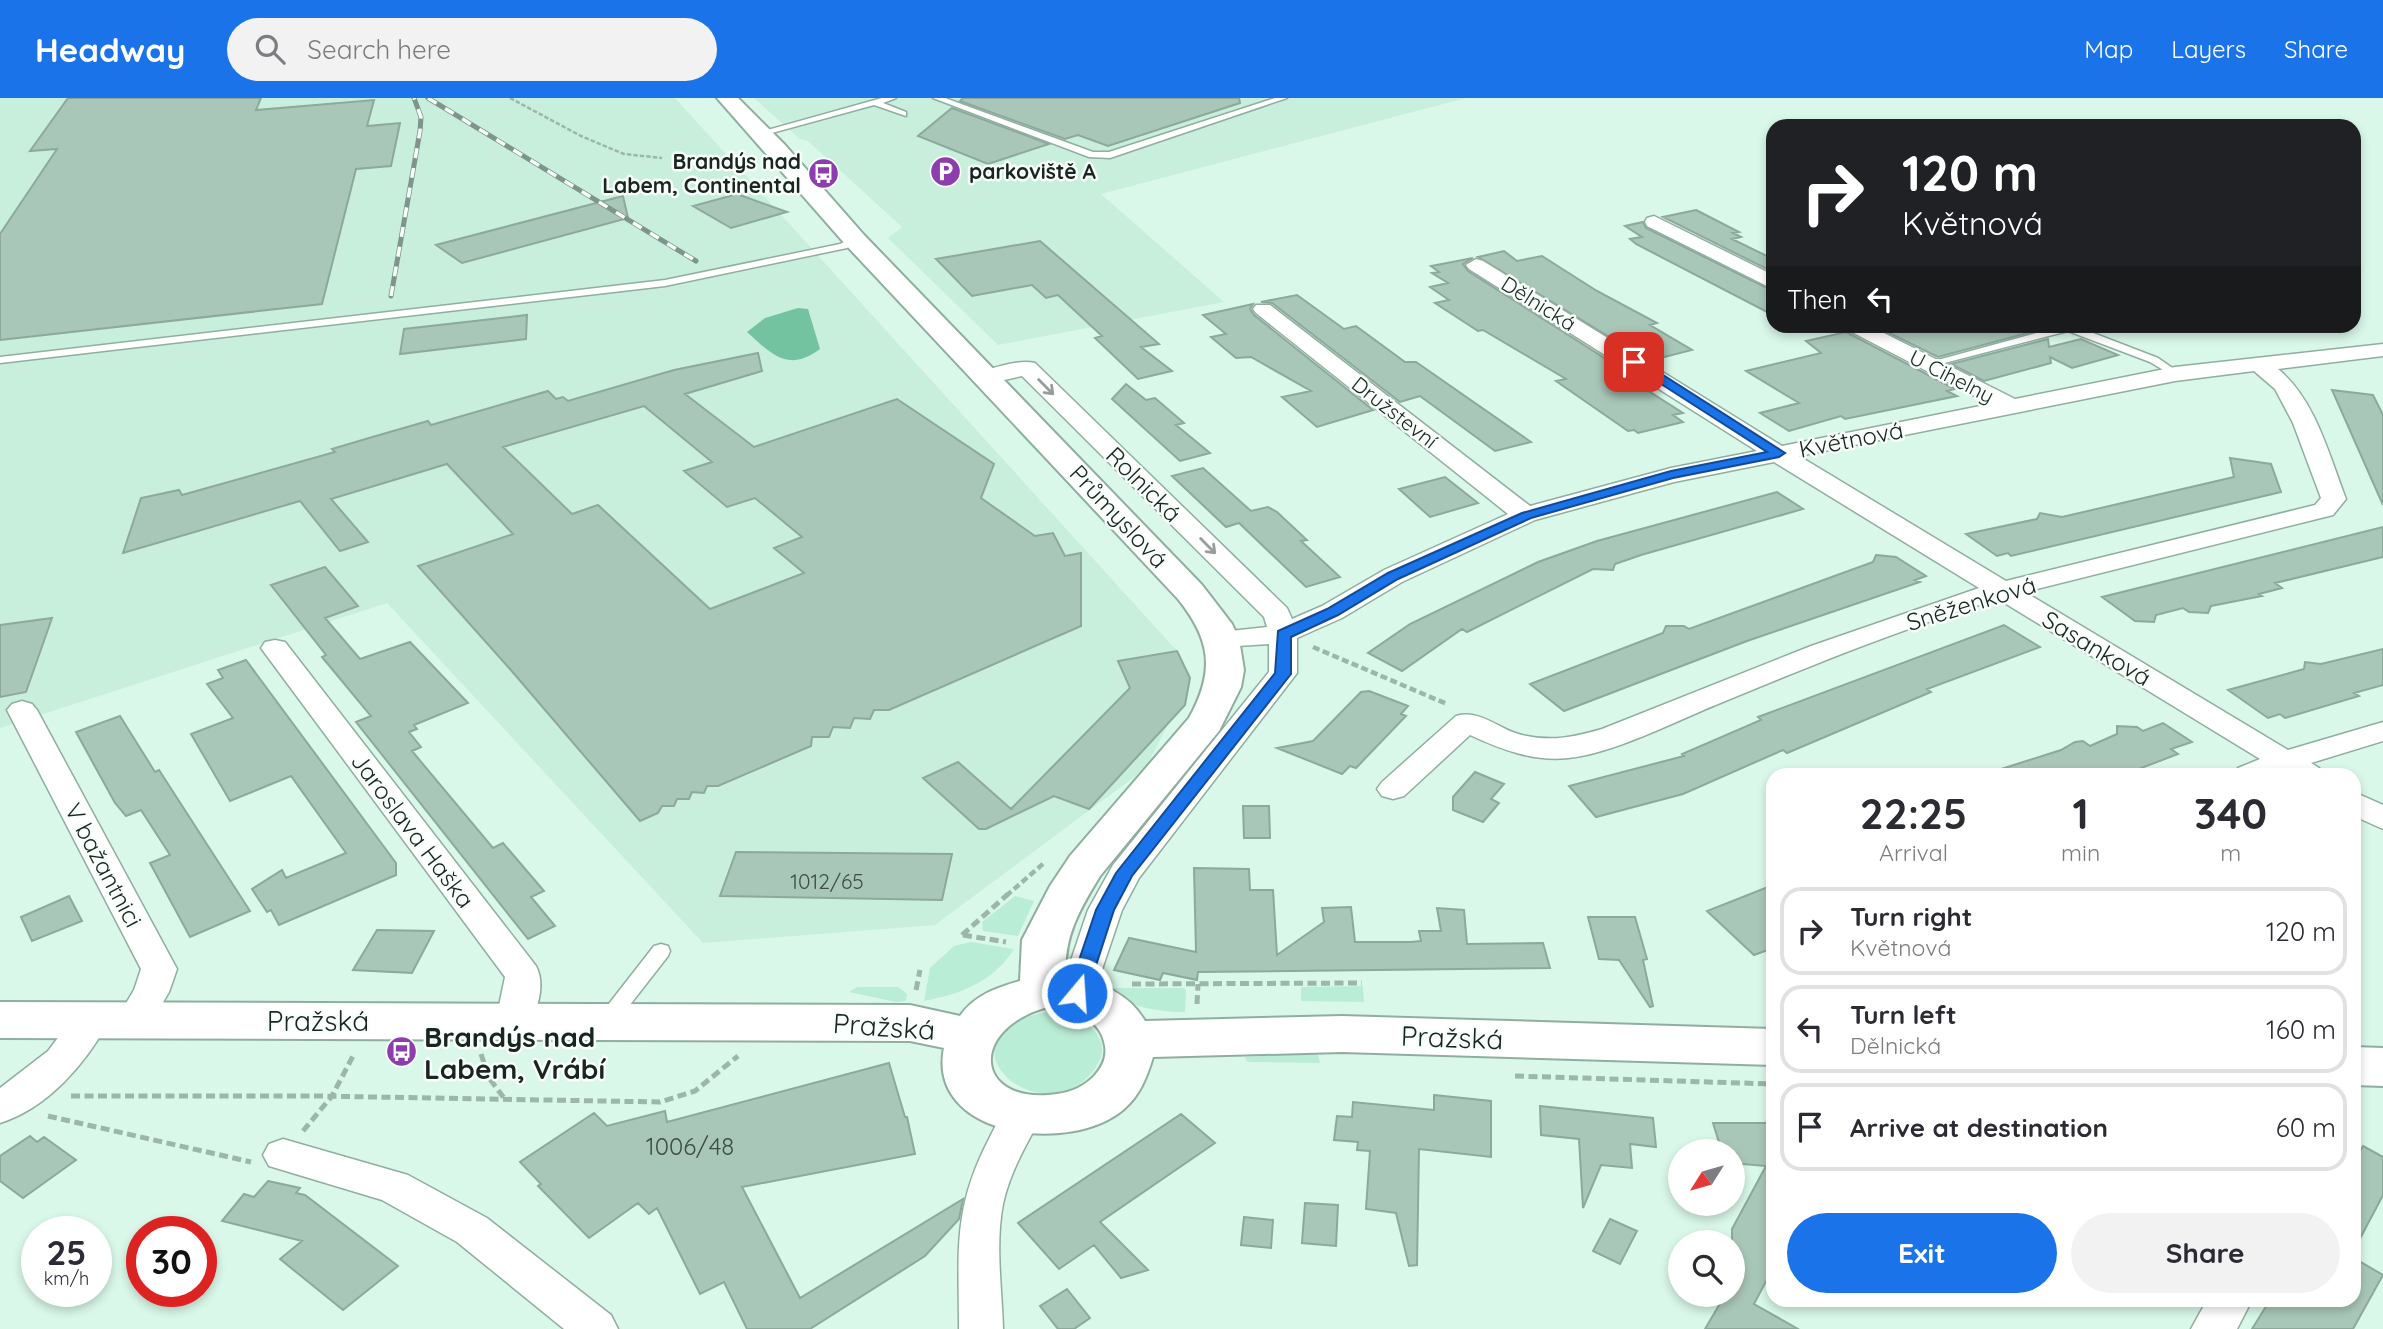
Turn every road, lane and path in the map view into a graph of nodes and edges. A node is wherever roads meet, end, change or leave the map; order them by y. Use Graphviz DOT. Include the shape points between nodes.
graph roads {
  1 [pos="510,98"];
  2 [pos="727,98"];
  3 [pos="892,98"];
  4 [pos="937,98"];
  5 [pos="1283,98"];
  6 [pos="875,103"];
  7 [pos="903,114"];
  8 [pos="761,133"];
  9 [pos="662,158"];
  10 [pos="1654,222"];
  11 [pos="855,240"];
  12 [pos="1476,265"];
  13 [pos="1766,279"];
  14 [pos="1263,309"];
  15 [pos="1869,333"];
  16 [pos="2046,333"];
  17 [pos="2084,333"];
  18 [pos="2383,350"];
  19 [pos="0,359"];
  20 [pos="1929,364"];
  21 [pos="2261,366"];
  22 [pos="2175,374"];
  23 [pos="986,377"];
  24 [pos="2012,407"];
  25 [pos="1779,453"];
  26 [pos="1526,515"];
  27 [pos="2001,590"];
  28 [pos="1283,634"];
  29 [pos="1222,639"];
  30 [pos="275,648"];
  31 [pos="22,709"];
  32 [pos="1467,723"];
  33 [pos="2383,730"];
  34 [pos="2296,768"];
  35 [pos="1393,789"];
  36 [pos="2361,806"];
  37 [pos="2383,819"];
  38 [pos="1047,861"];
  39 [pos="1015,943"];
  40 [pos="661,951"];
  41 [pos="1070,980"];
  42 [pos="1362,983"];
  43 [pos="1198,984"];
  44 [pos="1197,1011"];
  45 [pos="0,1020"];
  46 [pos="112,1020"];
  47 [pos="606,1021"];
  48 [pos="496,1034"];
  49 [pos="970,1036"];
  50 [pos="1130,1040"];
  51 [pos="1766,1047"];
  52 [pos="744,1051"];
  53 [pos="353,1056"];
  54 [pos="2361,1066"];
  55 [pos="2383,1067"];
  56 [pos="62,1096"];
  57 [pos="332,1096"];
  58 [pos="505,1098"];
  59 [pos="0,1108"];
  60 [pos="36,1114"];
  61 [pos="1023,1115"];
  62 [pos="284,1155"];
  63 [pos="2227,1307"];
  64 [pos="596,1329"];
  65 [pos="981,1329"];
  66 [pos="2213,1329"];
  1 -- 9 [label="path" via="624,154"];
  2 -- 8 [label="main road, Průmyslová"];
  3 -- 6 [label="lane"];
  4 -- 5 [label="lane" via="1092,155 1110,155"];
  6 -- 7 [label="lane"];
  6 -- 8 [label="lane"];
  8 -- 11 [label="main road, Průmyslová"];
  10 -- 13 [label="street"];
  11 -- 19 [label="lane" via="665,283"];
  11 -- 23 [label="main road, Průmyslová"];
  12 -- 25 [label="street, Dělnická"];
  14 -- 26 [label="street, Družstevní"];
  15 -- 20 [label="street, U Cihelny"];
  16 -- 20 [label="lane"];
  17 -- 22 [label="lane" via="2154,360"];
  18 -- 21 [label="street, Květnová"];
  20 -- 24 [label="street, U Cihelny"];
  21 -- 22 [label="street, Květnová"];
  21 -- 27 [label="street, Sněženková" via="2284,385 2305,423 2334,499 2324,510"];
  22 -- 24 [label="street, Květnová"];
  23 -- 28 [label="street, Rolnická, one-way" via="1027,368 1277,614"];
  23 -- 29 [label="main road, Průmyslová" via="1209,613"];
  24 -- 25 [label="street, Květnová"];
  25 -- 26 [label="street, Květnová" via="1671,475"];
  25 -- 27 [label="street, Sasanková"];
  26 -- 28 [label="street, Květnová" via="1393,576"];
  27 -- 32 [label="street, Sněženková" via="1821,652 1613,736 1567,749 1515,744"];
  27 -- 34 [label="street, Sasanková"];
  28 -- 29 [label="street, Květnová"];
  28 -- 32 [label="path" via="1454,706"];
  28 -- 41 [label="street" via="1283,674 1125,873"];
  29 -- 41 [label="main road, Průmyslová" via="1226,674 1215,708 1086,866 1063,901 1042,954"];
  30 -- 48 [label="street, Jaroslava Haška" via="523,975 524,983"];
  31 -- 46 [label="street, V bažantnici" via="159,969 152,992"];
  32 -- 35 [label="street"];
  33 -- 34 [label="street"];
  36 -- 37 [label="street"];
  38 -- 39 [label="path" via="962,935"];
  40 -- 47 [label="lane"];
  41 -- 43 [label="path" via="1093,968 1109,983"];
  41 -- 49 [label="main road, Pražská" via="999,1006"];
  41 -- 50 [label="main road" via="1112,1011"];
  42 -- 43 [label="path"];
  43 -- 44 [label="path"];
  45 -- 46 [label="main road, Pražská"];
  46 -- 48 [label="main road, Pražská"];
  46 -- 59 [label="street" via="45,1078"];
  47 -- 48 [label="main road, Pražská"];
  47 -- 49 [label="main road, Pražská" via="910,1023"];
  48 -- 58 [label="path" via="489,1078"];
  49 -- 61 [label="main road, Pražská" via="965,1064 978,1090 990,1101"];
  50 -- 51 [label="main road, Pražská" via="1342,1034"];
  50 -- 61 [label="main road, Pražská" via="1128,1067 1110,1093 1079,1110"];
  52 -- 58 [label="path" via="703,1087 673,1100"];
  53 -- 57 [label="path"];
  54 -- 55 [label="main road"];
  56 -- 57 [label="path"];
  57 -- 58 [label="path"];
  57 -- 62 [label="path"];
  60 -- 62 [label="path" via="253,1162"];
  61 -- 65 [label="street" via="983,1204"];
  62 -- 64 [label="street" via="394,1187 472,1230"];
  63 -- 66 [label="street"];
}
